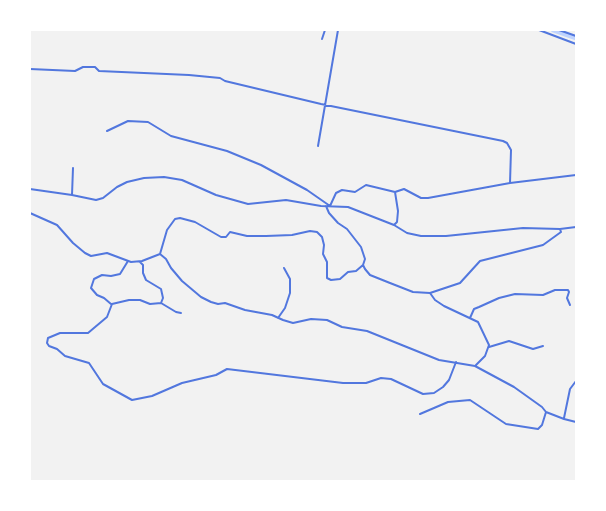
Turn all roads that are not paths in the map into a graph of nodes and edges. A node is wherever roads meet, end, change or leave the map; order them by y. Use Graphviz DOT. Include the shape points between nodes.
graph roads {
  1 [pos="325,30"];
  2 [pos="338,30"];
  3 [pos="539,30"];
  4 [pos="558,30"];
  5 [pos="576,36"];
  6 [pos="322,39"];
  7 [pos="576,44"];
  8 [pos="30,69"];
  9 [pos="324,104"];
  10 [pos="107,131"];
  11 [pos="318,146"];
  12 [pos="73,168"];
  13 [pos="576,175"];
  14 [pos="510,183"];
  15 [pos="30,189"];
  16 [pos="395,192"];
  17 [pos="72,194"];
  18 [pos="326,206"];
  19 [pos="330,206"];
  20 [pos="30,213"];
  21 [pos="394,225"];
  22 [pos="576,227"];
  23 [pos="560,229"];
  24 [pos="160,254"];
  25 [pos="128,261"];
  26 [pos="139,262"];
  27 [pos="363,265"];
  28 [pos="284,268"];
  29 [pos="430,293"];
  30 [pos="161,303"];
  31 [pos="112,304"];
  32 [pos="570,305"];
  33 [pos="181,314"];
  34 [pos="278,318"];
  35 [pos="470,318"];
  36 [pos="544,346"];
  37 [pos="488,347"];
  38 [pos="456,362"];
  39 [pos="475,366"];
  40 [pos="576,381"];
  41 [pos="546,412"];
  42 [pos="420,414"];
  43 [pos="564,419"];
  44 [pos="576,422"];
  1 -- 6 [label="street"];
  2 -- 9 [label="street"];
  3 -- 7 [label="street"];
  4 -- 5 [label="street"];
  8 -- 9 [label="street" via="75,71 83,67 99,72 220,78 225,82"];
  9 -- 11 [label="street"];
  9 -- 14 [label="street" via="508,143 511,150"];
  10 -- 19 [label="street" via="128,121 148,122 171,136 227,151 261,165"];
  12 -- 17 [label="street"];
  13 -- 14 [label="street"];
  14 -- 16 [label="street" via="428,198 420,198 404,189"];
  15 -- 17 [label="street"];
  16 -- 19 [label="street" via="366,185 355,192 342,190 336,193"];
  16 -- 21 [label="street" via="398,211"];
  17 -- 18 [label="street" via="100,200 127,182 164,177 182,180 248,204 286,200"];
  18 -- 19 [label="street"];
  18 -- 27 [label="street" via="361,246 365,259"];
  19 -- 21 [label="street" via="348,207"];
  20 -- 25 [label="street" via="57,225 73,243 91,256 107,254"];
  21 -- 23 [label="street" via="429,237 522,228"];
  22 -- 23 [label="street"];
  23 -- 29 [label="street" via="561,232 543,244 480,260 460,283"];
  24 -- 26 [label="street"];
  24 -- 27 [label="street" via="167,230 175,219 180,218 195,222 221,237 230,232 247,236 292,236 317,232 322,237 327,278 331,280 340,279"];
  24 -- 34 [label="street" via="176,275 201,297"];
  25 -- 26 [label="street"];
  25 -- 31 [label="street" via="120,274 94,279 91,288"];
  26 -- 30 [label="street" via="143,265 146,280 162,289"];
  27 -- 29 [label="street" via="370,274 390,283 413,292"];
  28 -- 34 [label="street" via="290,279 290,293"];
  29 -- 35 [label="street" via="435,300"];
  30 -- 31 [label="street" via="129,300"];
  30 -- 33 [label="street"];
  31 -- 38 [label="street" via="107,317 88,333 57,334 48,338 47,343 65,356 89,363 103,384 132,400 227,369 344,383 391,379 423,394 434,393 449,380"];
  32 -- 35 [label="street" via="568,290 555,290 543,295 515,294 474,309"];
  34 -- 38 [label="street" via="292,323 327,320 342,327 367,331 439,360"];
  35 -- 37 [label="street" via="478,322"];
  36 -- 37 [label="street" via="532,349 509,341"];
  37 -- 39 [label="street" via="486,356"];
  38 -- 39 [label="street"];
  39 -- 41 [label="street" via="514,387"];
  40 -- 43 [label="street" via="570,389"];
  41 -- 42 [label="street" via="538,429 506,424 470,400 448,402"];
  41 -- 43 [label="street"];
  43 -- 44 [label="street"];
}
